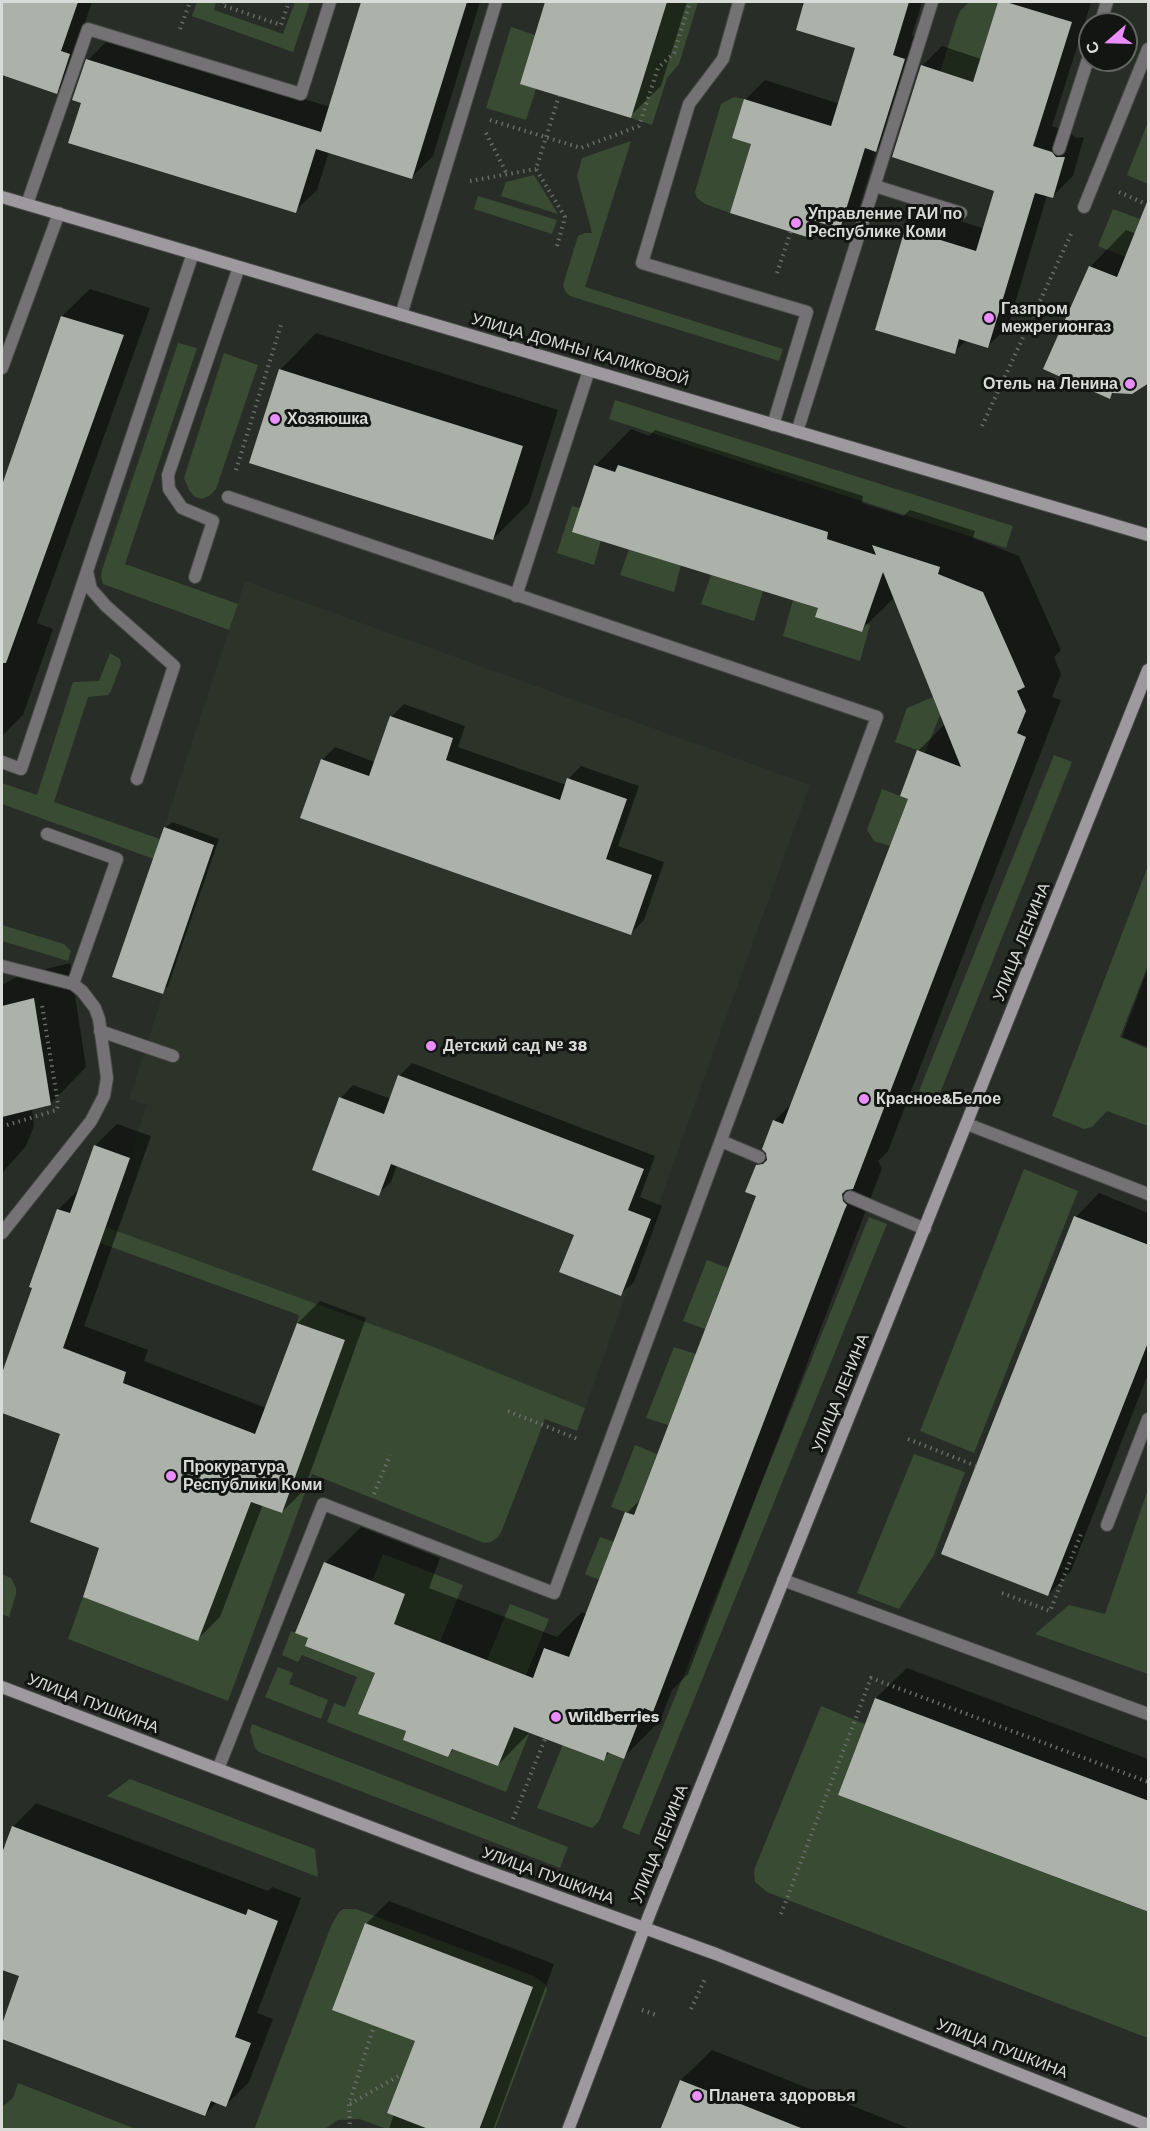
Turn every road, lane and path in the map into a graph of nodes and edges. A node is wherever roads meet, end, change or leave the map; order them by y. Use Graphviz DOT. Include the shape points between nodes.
graph roads {
  1 [pos="223,2"];
  2 [pos="289,2"];
  3 [pos="330,2"];
  4 [pos="496,2"];
  5 [pos="690,2"];
  6 [pos="739,2"];
  7 [pos="932,2"];
  8 [pos="1149,50"];
  9 [pos="1084,72"];
  10 [pos="559,96"];
  11 [pos="489,119"];
  12 [pos="483,126"];
  13 [pos="545,137"];
  14 [pos="1059,149"];
  15 [pos="536,168"];
  16 [pos="507,174"];
  17 [pos="467,182"];
  18 [pos="875,186"];
  19 [pos="1117,192"];
  20 [pos="2,197"];
  21 [pos="27,204"];
  22 [pos="1146,204"];
  23 [pos="1084,207"];
  24 [pos="59,213"];
  25 [pos="961,213"];
  26 [pos="791,231"];
  27 [pos="556,246"];
  28 [pos="784,252"];
  29 [pos="194,254"];
  30 [pos="238,267"];
  31 [pos="401,315"];
  32 [pos="281,325"];
  33 [pos="2,368"];
  34 [pos="589,370"];
  35 [pos="773,425"];
  36 [pos="982,426"];
  37 [pos="797,432"];
  38 [pos="228,497"];
  39 [pos="1149,535"];
  40 [pos="87,570"];
  41 [pos="195,577"];
  42 [pos="516,596"];
  43 [pos="1149,670"];
  44 [pos="2,762"];
  45 [pos="137,779"];
  46 [pos="47,834"];
  47 [pos="2,966"];
  48 [pos="73,984"];
  49 [pos="41,995"];
  50 [pos="100,1031"];
  51 [pos="173,1056"];
  52 [pos="967,1124"];
  53 [pos="8,1125"];
  54 [pos="721,1141"];
  55 [pos="759,1157"];
  56 [pos="1149,1194"];
  57 [pos="850,1197"];
  58 [pos="925,1229"];
  59 [pos="2,1233"];
  60 [pos="508,1411"];
  61 [pos="1149,1419"];
  62 [pos="908,1440"];
  63 [pos="606,1450"];
  64 [pos="390,1455"];
  65 [pos="976,1466"];
  66 [pos="374,1496"];
  67 [pos="1107,1525"];
  68 [pos="783,1580"];
  69 [pos="1002,1593"];
  70 [pos="2,1687"];
  71 [pos="1149,1714"];
  72 [pos="545,1739"];
  73 [pos="218,1769"];
  74 [pos="1149,1782"];
  75 [pos="513,1819"];
  76 [pos="781,1914"];
  77 [pos="644,1928"];
  78 [pos="706,1978"];
  79 [pos="639,2009"];
  80 [pos="692,2009"];
  81 [pos="659,2016"];
  82 [pos="374,2026"];
  83 [pos="402,2074"];
  84 [pos="349,2104"];
  85 [pos="1149,2124"];
  86 [pos="350,2130"];
  87 [pos="568,2130"];
  1 -- 2 [label="path" via="222,5 281,25"];
  3 -- 21 [label="lane" via="301,94 88,29"];
  4 -- 31 [label="lane"];
  5 -- 13 [label="path" via="674,53 658,68 639,126 581,148"];
  6 -- 35 [label="lane" via="723,59 689,104 642,263 807,312"];
  7 -- 18 [label="lane"];
  8 -- 23 [label="lane"];
  9 -- 14 [label="lane"];
  10 -- 13 [label="path"];
  11 -- 13 [label="path"];
  12 -- 16 [label="path"];
  13 -- 15 [label="path"];
  15 -- 16 [label="path"];
  15 -- 27 [label="path" via="566,217"];
  16 -- 17 [label="path"];
  18 -- 25 [label="lane"];
  18 -- 37 [label="lane"];
  19 -- 22 [label="path"];
  20 -- 21 [label="street, УЛИЦА ДОМНЫ КАЛИКОВОЙ"];
  21 -- 24 [label="street, УЛИЦА ДОМНЫ КАЛИКОВОЙ"];
  23 -- 36 [label="path"];
  24 -- 29 [label="street, УЛИЦА ДОМНЫ КАЛИКОВОЙ"];
  24 -- 33 [label="lane"];
  26 -- 28 [label="path"];
  29 -- 30 [label="street, УЛИЦА ДОМНЫ КАЛИКОВОЙ"];
  29 -- 40 [label="lane"];
  30 -- 31 [label="street, УЛИЦА ДОМНЫ КАЛИКОВОЙ"];
  30 -- 41 [label="lane" via="168,475 169,489 182,508 213,521"];
  31 -- 34 [label="street, УЛИЦА ДОМНЫ КАЛИКОВОЙ"];
  32 -- 38 [label="path"];
  34 -- 35 [label="street, УЛИЦА ДОМНЫ КАЛИКОВОЙ"];
  34 -- 42 [label="lane"];
  35 -- 37 [label="street, УЛИЦА ДОМНЫ КАЛИКОВОЙ"];
  37 -- 39 [label="street, УЛИЦА ДОМНЫ КАЛИКОВОЙ"];
  38 -- 42 [label="lane"];
  40 -- 44 [label="lane" via="21,769"];
  40 -- 45 [label="lane" via="91,589 105,606 174,666"];
  42 -- 54 [label="lane" via="877,717"];
  43 -- 52 [label="street, УЛИЦА ЛЕНИНА"];
  46 -- 48 [label="lane" via="117,859"];
  47 -- 48 [label="lane"];
  48 -- 50 [label="lane" via="95,1008"];
  49 -- 53 [label="path" via="57,1110"];
  50 -- 51 [label="lane"];
  50 -- 59 [label="lane" via="107,1078 100,1106"];
  52 -- 56 [label="lane"];
  52 -- 58 [label="street, УЛИЦА ЛЕНИНА"];
  54 -- 55 [label="lane"];
  54 -- 63 [label="lane"];
  57 -- 58 [label="lane"];
  58 -- 68 [label="street, УЛИЦА ЛЕНИНА"];
  60 -- 63 [label="path"];
  61 -- 67 [label="lane"];
  62 -- 65 [label="path"];
  63 -- 73 [label="lane" via="554,1593 323,1504"];
  64 -- 66 [label="path"];
  67 -- 69 [label="path" via="1081,1534 1050,1611"];
  68 -- 71 [label="lane"];
  68 -- 77 [label="street, УЛИЦА ЛЕНИНА"];
  70 -- 73 [label="street, УЛИЦА ПУШКИНА"];
  72 -- 75 [label="path"];
  73 -- 77 [label="street, УЛИЦА ПУШКИНА"];
  74 -- 76 [label="path" via="871,1678"];
  77 -- 85 [label="street, УЛИЦА ПУШКИНА"];
  77 -- 87 [label="street, УЛИЦА ЛЕНИНА"];
  78 -- 80 [label="path"];
  79 -- 81 [label="path"];
  82 -- 84 [label="path"];
  83 -- 84 [label="path"];
  84 -- 86 [label="path"];
}
